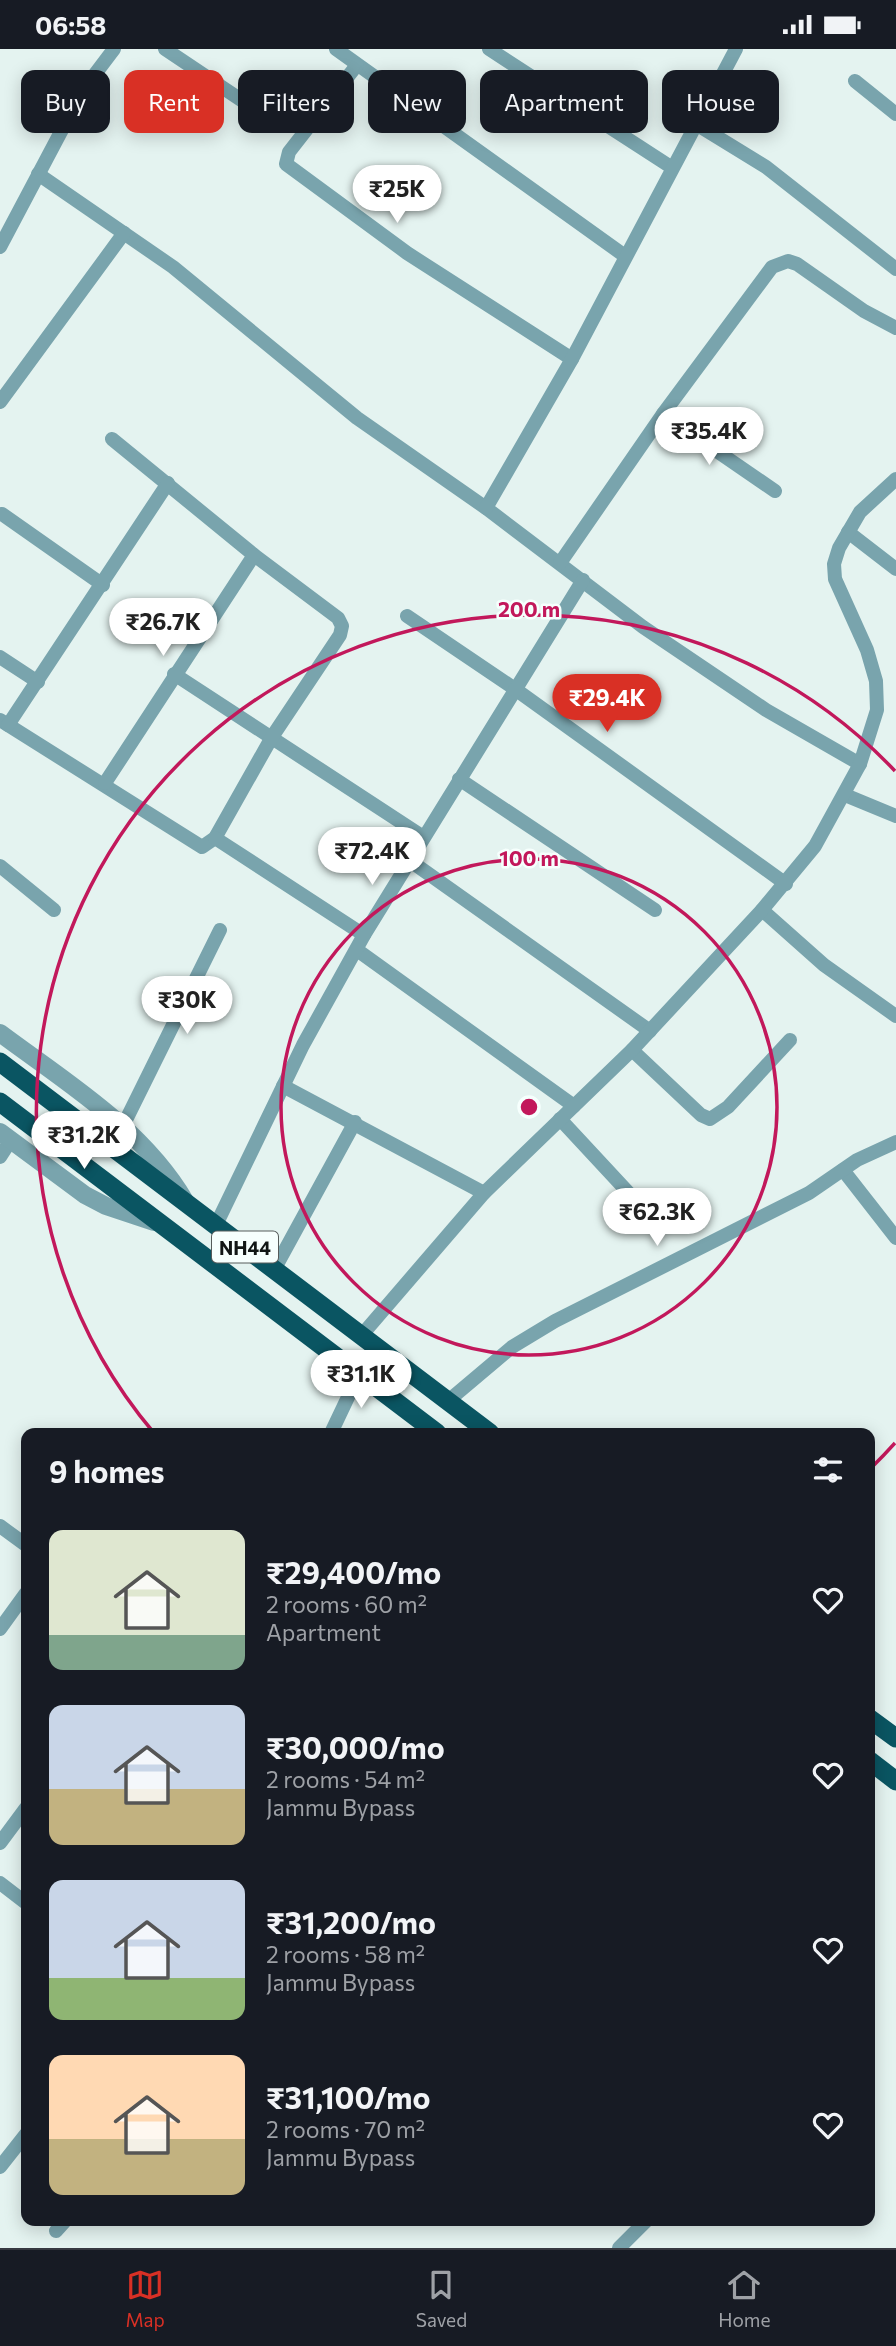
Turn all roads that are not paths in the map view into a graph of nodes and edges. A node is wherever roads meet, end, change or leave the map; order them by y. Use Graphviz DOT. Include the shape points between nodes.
graph roads {
  1 [pos="114,49"];
  2 [pos="164,49"];
  3 [pos="337,49"];
  4 [pos="736,49"];
  5 [pos="491,50"];
  6 [pos="358,65"];
  7 [pos="725,70"];
  8 [pos="856,81"];
  9 [pos="238,98"];
  10 [pos="896,114"];
  11 [pos="691,133"];
  12 [pos="711,133"];
  13 [pos="671,167"];
  14 [pos="38,174"];
  15 [pos="124,233"];
  16 [pos="0,245"];
  17 [pos="625,256"];
  18 [pos="896,269"];
  19 [pos="896,328"];
  20 [pos="572,359"];
  21 [pos="0,403"];
  22 [pos="663,414"];
  23 [pos="112,439"];
  24 [pos="896,479"];
  25 [pos="168,483"];
  26 [pos="775,491"];
  27 [pos="486,508"];
  28 [pos="2,514"];
  29 [pos="848,532"];
  30 [pos="254,555"];
  31 [pos="560,563"];
  32 [pos="896,569"];
  33 [pos="583,580"];
  34 [pos="103,585"];
  35 [pos="407,617"];
  36 [pos="0,657"];
  37 [pos="174,674"];
  38 [pos="38,682"];
  39 [pos="514,689"];
  40 [pos="4,722"];
  41 [pos="272,737"];
  42 [pos="860,764"];
  43 [pos="459,779"];
  44 [pos="105,783"];
  45 [pos="845,795"];
  46 [pos="896,816"];
  47 [pos="422,836"];
  48 [pos="215,838"];
  49 [pos="409,860"];
  50 [pos="0,866"];
  51 [pos="786,884"];
  52 [pos="54,910"];
  53 [pos="655,910"];
  54 [pos="762,910"];
  55 [pos="220,930"];
  56 [pos="364,935"];
  57 [pos="357,950"];
  58 [pos="896,1016"];
  59 [pos="650,1031"];
  60 [pos="0,1033"];
  61 [pos="790,1040"];
  62 [pos="632,1050"];
  63 [pos="0,1062"];
  64 [pos="283,1086"];
  65 [pos="0,1102"];
  66 [pos="574,1106"];
  67 [pos="560,1119"];
  68 [pos="355,1122"];
  69 [pos="123,1126"];
  70 [pos="6,1136"];
  71 [pos="896,1142"];
  72 [pos="0,1157"];
  73 [pos="843,1170"];
  74 [pos="484,1193"];
  75 [pos="187,1203"];
  76 [pos="638,1203"];
  77 [pos="161,1224"];
  78 [pos="216,1225"];
  79 [pos="896,1238"];
  80 [pos="274,1270"];
  81 [pos="361,1336"];
  82 [pos="359,1374"];
  83 [pos="448,1402"];
  84 [pos="333,1428"];
  85 [pos="431,1428"];
  86 [pos="483,1428"];
  87 [pos="0,1526"];
  88 [pos="21,1541"];
  89 [pos="21,1600"];
  90 [pos="0,1629"];
  91 [pos="875,1723"];
  92 [pos="896,1738"];
  93 [pos="875,1765"];
  94 [pos="896,1781"];
  95 [pos="21,1815"];
  96 [pos="0,1843"];
  97 [pos="0,1883"];
  98 [pos="21,1899"];
  99 [pos="21,2140"];
  100 [pos="0,2167"];
  101 [pos="641,2226"];
  102 [pos="619,2248"];
  1 -- 14 [label="street" via="83,90"];
  2 -- 9 [label="street"];
  3 -- 6 [label="street"];
  4 -- 7 [label="street"];
  5 -- 13 [label="street"];
  6 -- 17 [label="street"];
  6 -- 20 [label="street" via="289,152 286,164 407,253"];
  8 -- 10 [label="street"];
  11 -- 13 [label="street"];
  12 -- 18 [label="street" via="766,167"];
  13 -- 17 [label="street"];
  14 -- 15 [label="street"];
  14 -- 16 [label="street"];
  15 -- 21 [label="street"];
  15 -- 27 [label="street" via="215,300 357,418"];
  17 -- 20 [label="street"];
  19 -- 22 [label="street" via="797,264 780,262"];
  20 -- 27 [label="street"];
  22 -- 26 [label="street"];
  22 -- 31 [label="street"];
  23 -- 25 [label="street"];
  24 -- 29 [label="street" via="860,512"];
  25 -- 30 [label="street"];
  25 -- 34 [label="street"];
  27 -- 31 [label="street"];
  28 -- 34 [label="street"];
  29 -- 32 [label="street"];
  29 -- 42 [label="street" via="834,564 835,579 876,681 877,710"];
  30 -- 37 [label="street"];
  30 -- 41 [label="street" via="338,618 342,626"];
  31 -- 33 [label="street"];
  33 -- 39 [label="street"];
  33 -- 42 [label="street" via="714,675"];
  34 -- 38 [label="street"];
  35 -- 39 [label="street"];
  36 -- 38 [label="street"];
  37 -- 41 [label="street"];
  37 -- 44 [label="street"];
  38 -- 40 [label="street"];
  39 -- 43 [label="street"];
  39 -- 51 [label="street"];
  40 -- 44 [label="street"];
  41 -- 47 [label="street"];
  41 -- 48 [label="street"];
  42 -- 45 [label="street"];
  43 -- 47 [label="street"];
  43 -- 53 [label="street"];
  44 -- 48 [label="street" via="195,845 208,845"];
  45 -- 46 [label="street"];
  45 -- 51 [label="street"];
  47 -- 49 [label="street"];
  48 -- 56 [label="street"];
  49 -- 56 [label="street"];
  49 -- 59 [label="street"];
  50 -- 52 [label="street"];
  51 -- 54 [label="street"];
  54 -- 58 [label="street" via="824,965"];
  54 -- 59 [label="street"];
  55 -- 69 [label="street"];
  56 -- 57 [label="street"];
  57 -- 64 [label="street"];
  57 -- 66 [label="street"];
  59 -- 62 [label="street"];
  60 -- 69 [label="street"];
  61 -- 62 [label="street" via="728,1107 710,1119"];
  62 -- 66 [label="street"];
  63 -- 75 [label="highway, NH44"];
  64 -- 68 [label="street"];
  64 -- 78 [label="street"];
  65 -- 77 [label="highway, NH44"];
  66 -- 67 [label="street"];
  67 -- 74 [label="street"];
  67 -- 76 [label="street"];
  68 -- 74 [label="street"];
  68 -- 80 [label="street"];
  69 -- 75 [label="street" via="168,1172"];
  70 -- 72 [label="street"];
  70 -- 77 [label="street" via="85,1195"];
  71 -- 73 [label="street"];
  73 -- 79 [label="street"];
  73 -- 83 [label="street" via="809,1193 619,1287 512,1347"];
  74 -- 81 [label="street"];
  75 -- 78 [label="highway, NH44"];
  77 -- 82 [label="highway, NH44"];
  78 -- 80 [label="highway, NH44"];
  80 -- 81 [label="highway, NH44"];
  81 -- 83 [label="highway, NH44"];
  82 -- 84 [label="street"];
  82 -- 85 [label="highway, NH44"];
  83 -- 86 [label="highway, NH44"];
  87 -- 88 [label="street"];
  89 -- 90 [label="street"];
  91 -- 92 [label="highway"];
  93 -- 94 [label="highway"];
  95 -- 96 [label="street"];
  97 -- 98 [label="street"];
  99 -- 100 [label="street"];
  101 -- 102 [label="street"];
}
